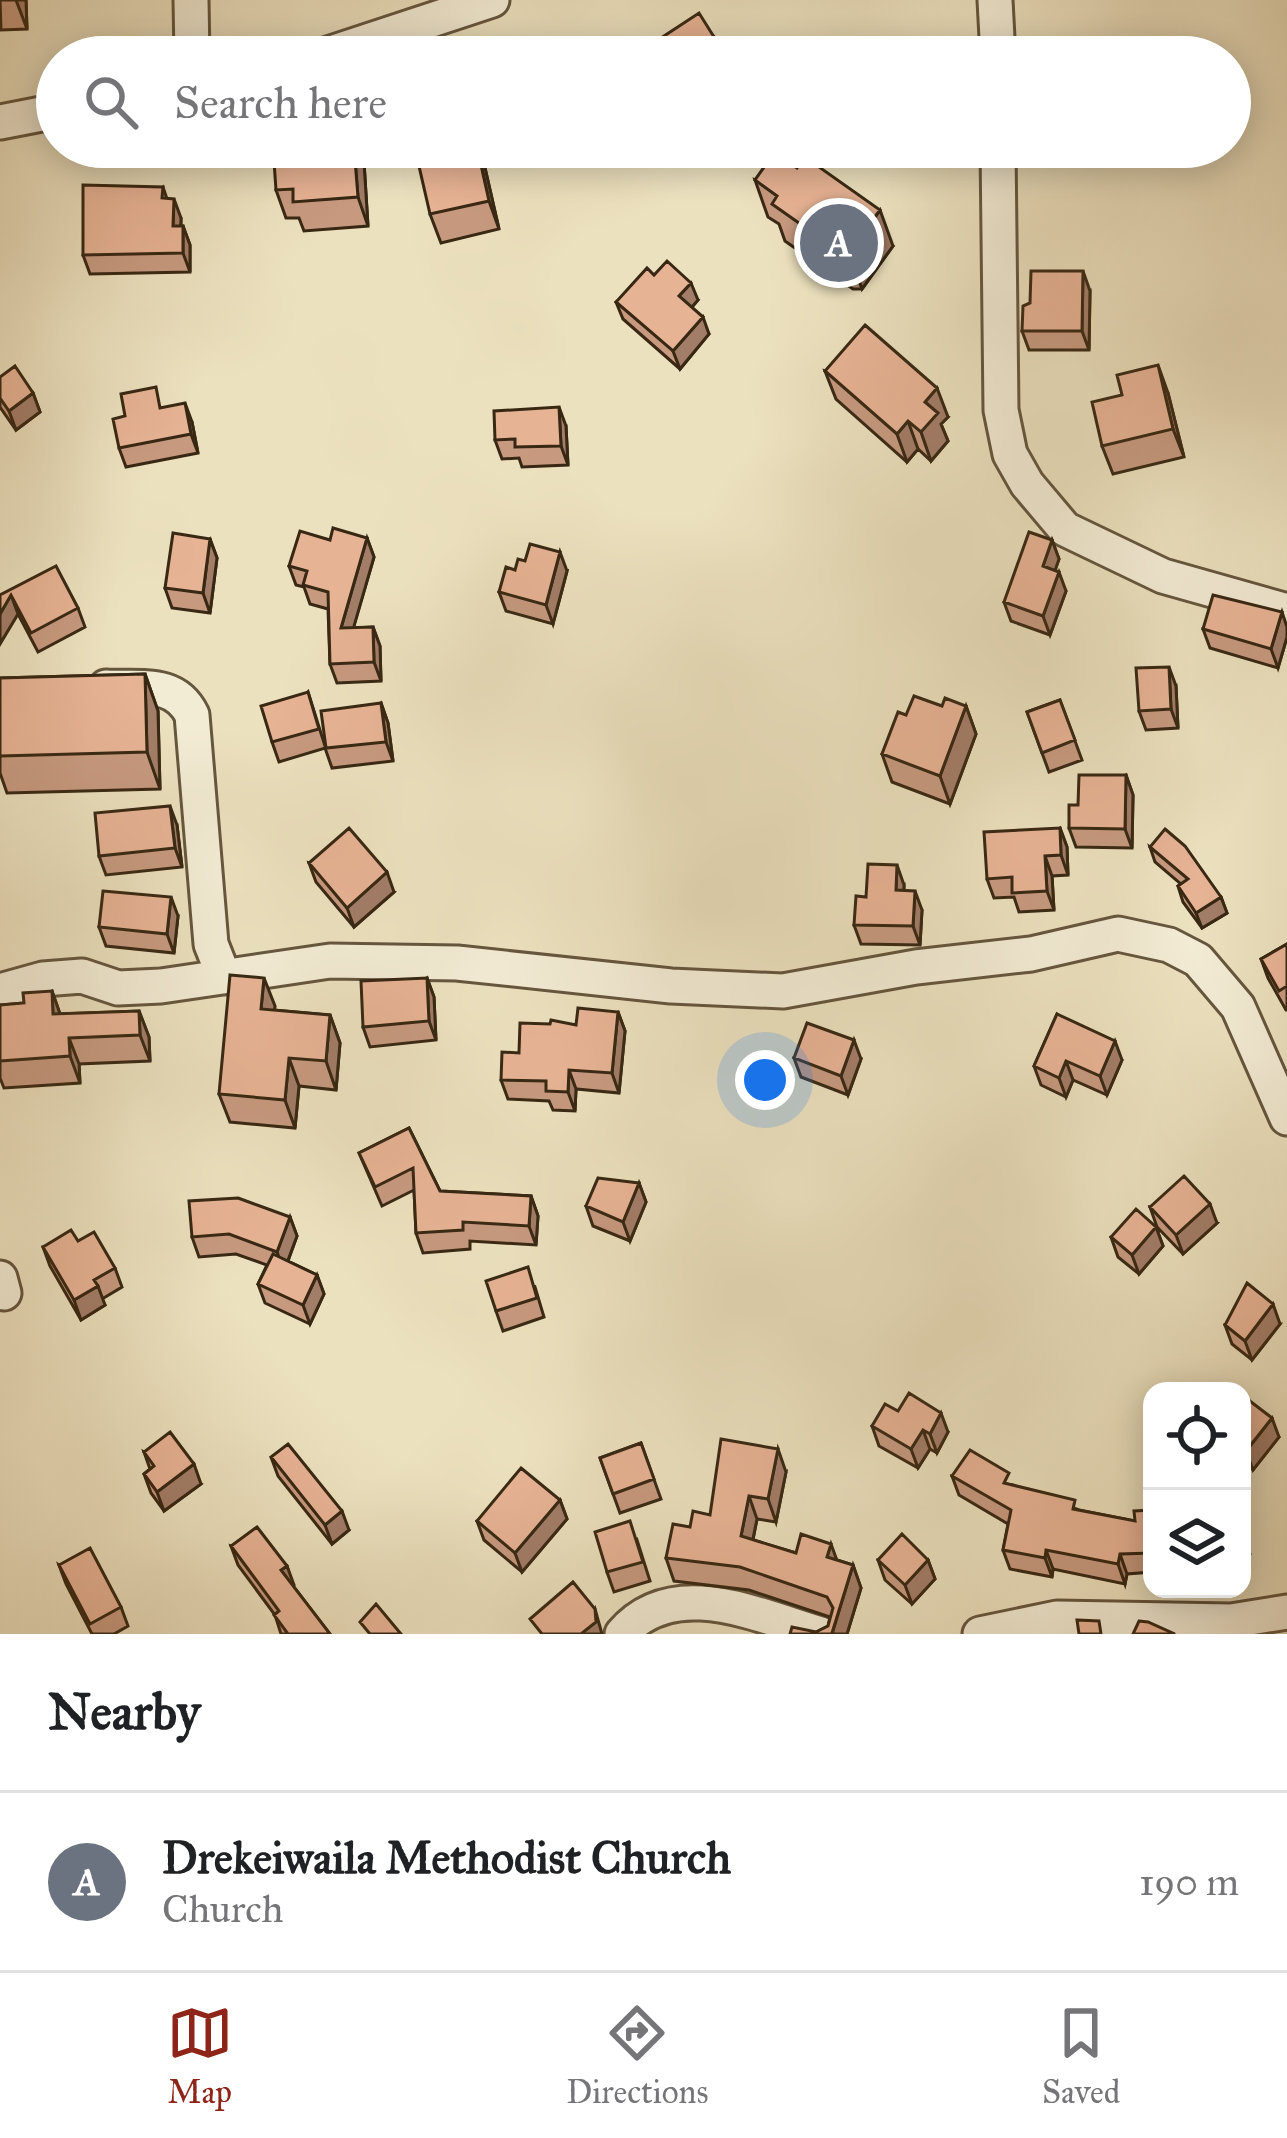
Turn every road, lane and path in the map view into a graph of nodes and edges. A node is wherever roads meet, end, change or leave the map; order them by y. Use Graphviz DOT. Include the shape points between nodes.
graph roads {
  1 [pos="191,0"];
  2 [pos="491,0"];
  3 [pos="995,0"];
  4 [pos="192,36"];
  5 [pos="382,36"];
  6 [pos="997,36"];
  7 [pos="36,115"];
  8 [pos="0,122"];
  9 [pos="998,168"];
  10 [pos="1287,611"];
  11 [pos="71,686"];
  12 [pos="224,977"];
  13 [pos="0,991"];
  14 [pos="1287,1118"];
  15 [pos="1287,1612"];
  16 [pos="622,1634"];
  17 [pos="821,1634"];
  18 [pos="980,1634"];
  1 -- 4 [label="street"];
  2 -- 5 [label="street"];
  3 -- 6 [label="street"];
  7 -- 8 [label="street"];
  9 -- 10 [label="street" via="1001,410 1010,454 1027,484 1065,529 1162,576"];
  11 -- 12 [label="street" via="167,690 192,715 211,944"];
  12 -- 13 [label="street" via="118,988 82,976"];
  12 -- 14 [label="street" via="330,961 457,963 783,991 1118,934 1198,960 1238,1007"];
  15 -- 18 [label="street" via="1231,1621 1057,1618"];
  16 -- 17 [label="street" via="652,1611 688,1602"];
}
